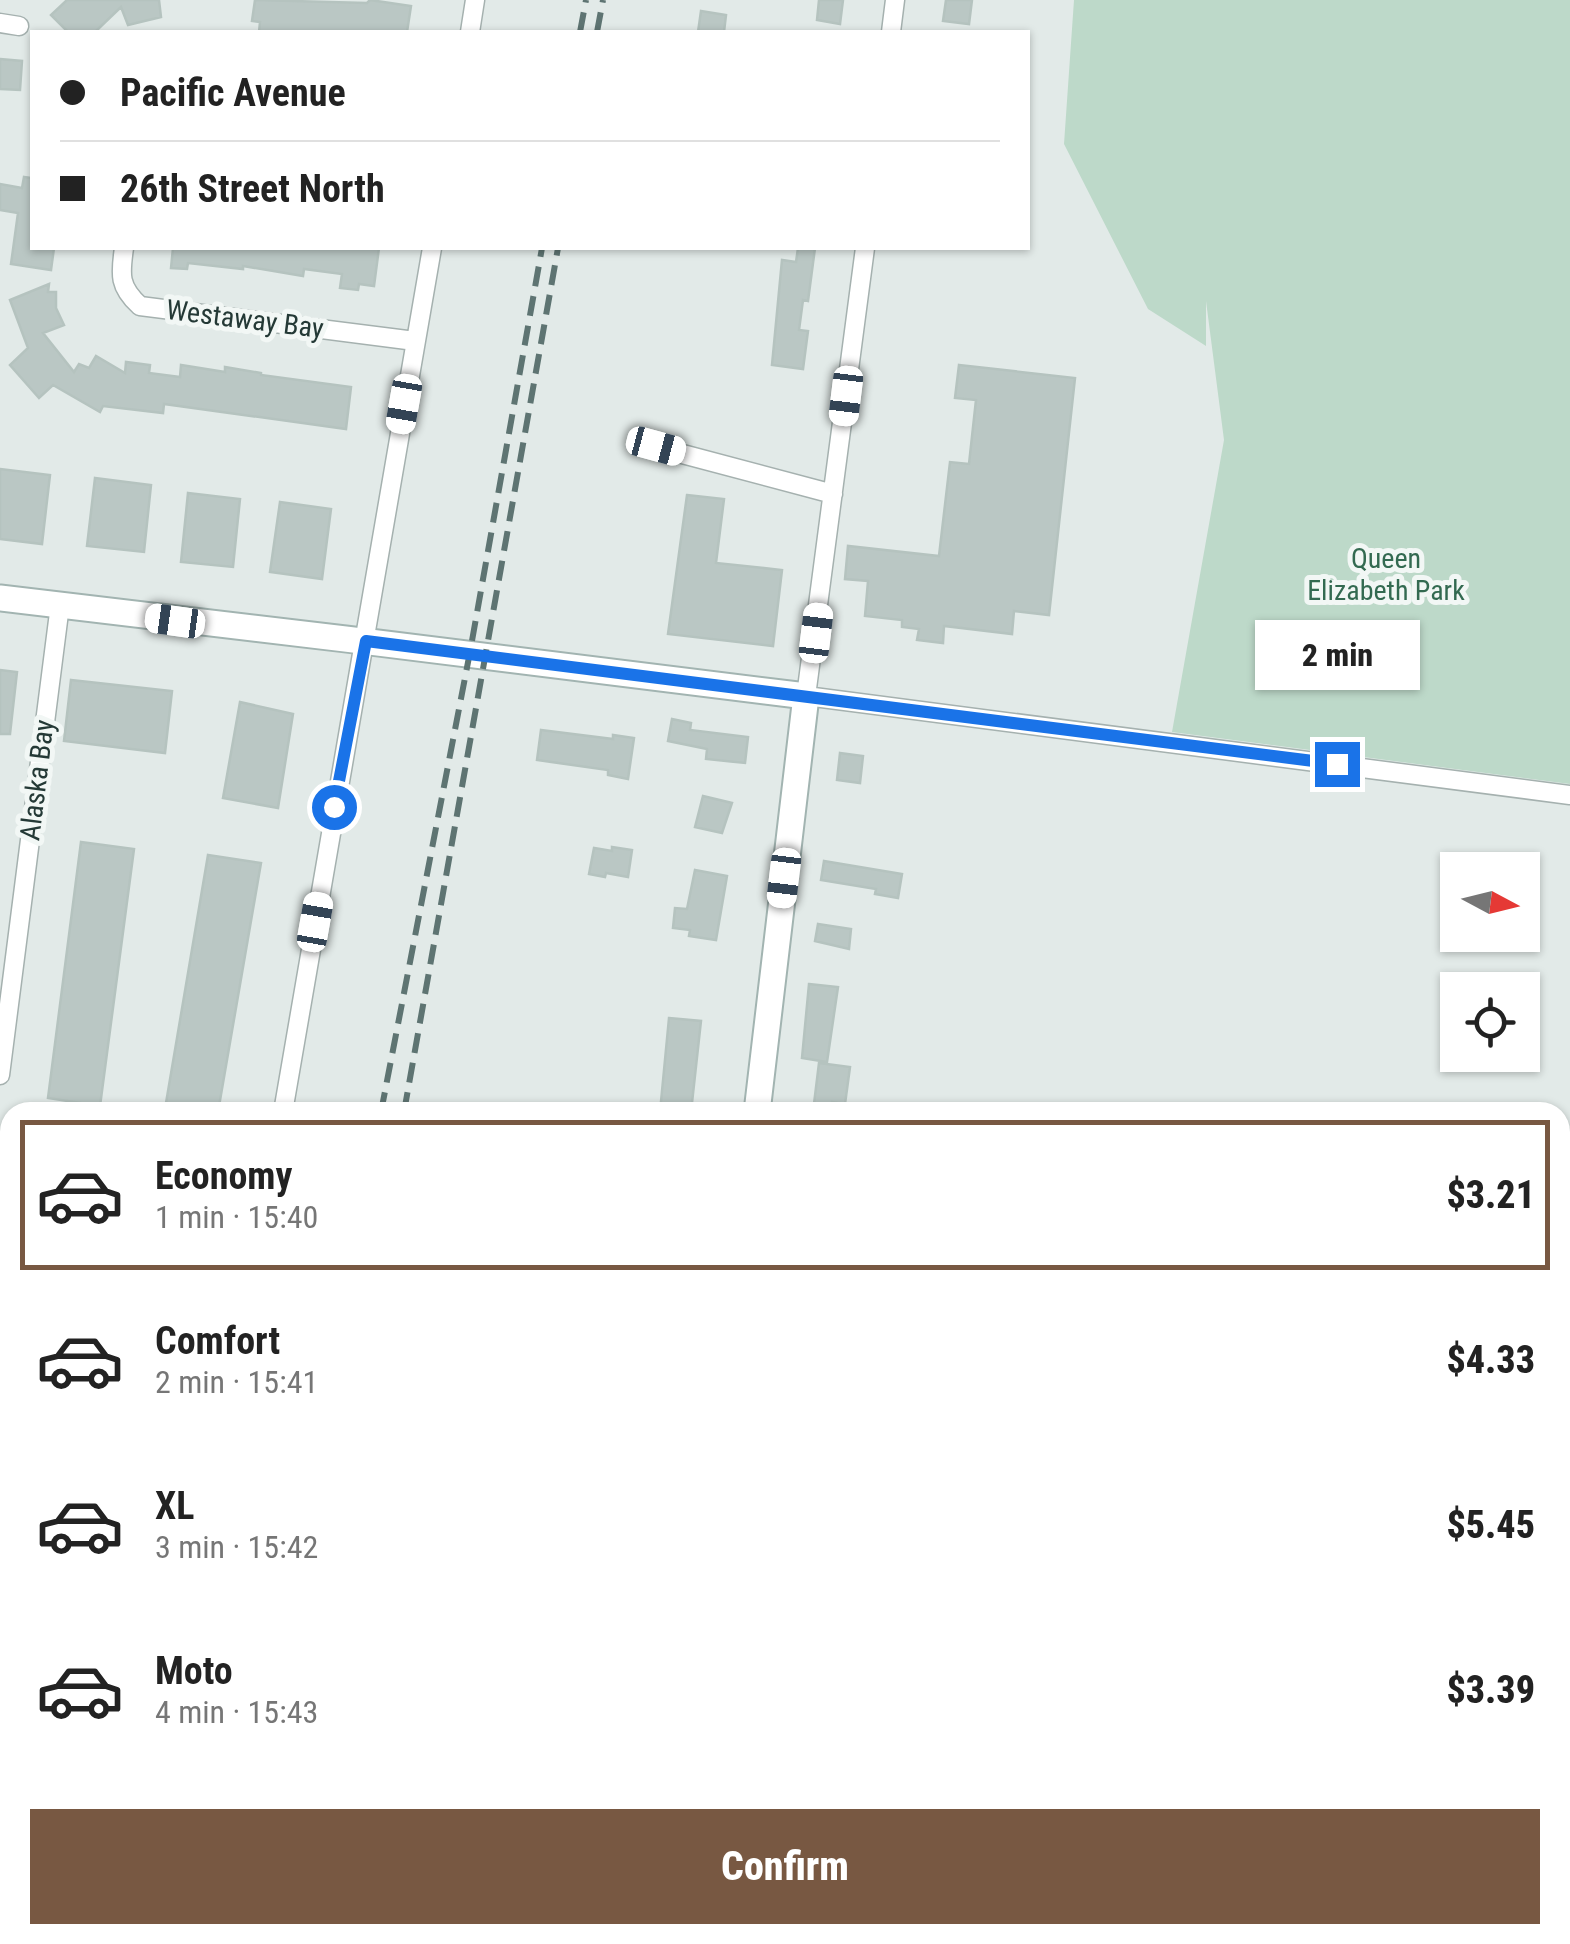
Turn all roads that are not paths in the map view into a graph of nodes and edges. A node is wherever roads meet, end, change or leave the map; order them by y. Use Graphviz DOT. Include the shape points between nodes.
graph roads {
  1 [pos="475,0"];
  2 [pos="895,0"];
  3 [pos="470,30"];
  4 [pos="892,30"];
  5 [pos="124,250"];
  6 [pos="432,250"];
  7 [pos="865,250"];
  8 [pos="415,341"];
  9 [pos="656,446"];
  10 [pos="833,494"];
  11 [pos="0,598"];
  12 [pos="60,605"];
  13 [pos="366,641"];
  14 [pos="806,696"];
  15 [pos="1570,795"];
  16 [pos="0,1074"];
  17 [pos="285,1102"];
  18 [pos="758,1102"];
  1 -- 3 [label="street"];
  2 -- 4 [label="street"];
  5 -- 8 [label="street, Westaway Bay" via="125,292 140,306"];
  6 -- 8 [label="street"];
  7 -- 10 [label="street"];
  8 -- 13 [label="street"];
  9 -- 10 [label="street"];
  10 -- 14 [label="street"];
  11 -- 12 [label="street"];
  12 -- 13 [label="street"];
  12 -- 16 [label="street, Alaska Bay"];
  13 -- 14 [label="street"];
  13 -- 17 [label="street"];
  14 -- 15 [label="street"];
  14 -- 18 [label="street"];
}
